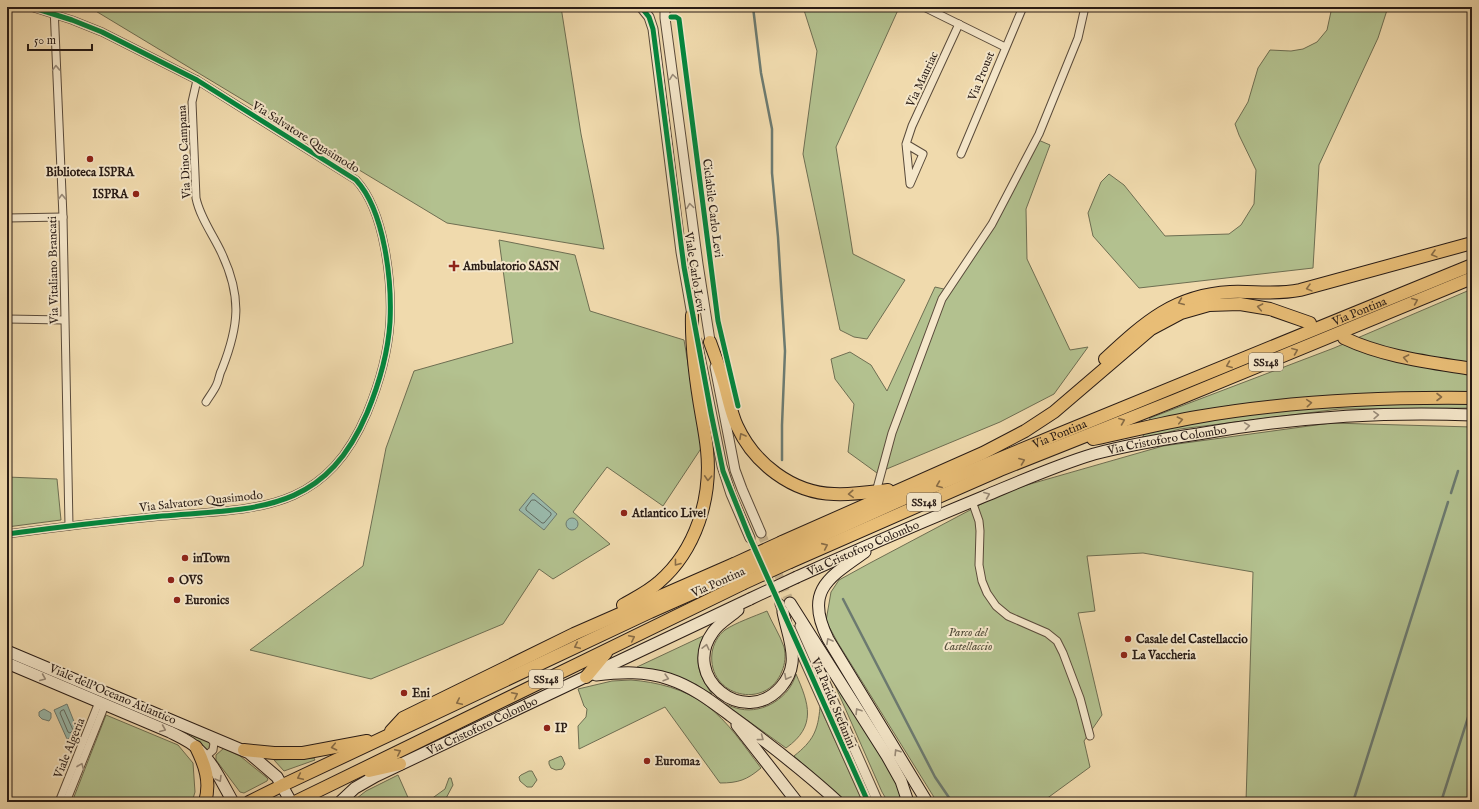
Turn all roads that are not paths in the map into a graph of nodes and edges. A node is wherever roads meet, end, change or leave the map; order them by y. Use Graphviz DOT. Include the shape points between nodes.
graph roads {
  1 [pos="31,7"];
  2 [pos="641,7"];
  3 [pos="665,7"];
  4 [pos="924,7"];
  5 [pos="1023,7"];
  6 [pos="1085,7"];
  7 [pos="54,11"];
  8 [pos="960,24"];
  9 [pos="1005,47"];
  10 [pos="197,80"];
  11 [pos="906,144"];
  12 [pos="961,154"];
  13 [pos="63,217"];
  14 [pos="7,218"];
  15 [pos="1472,243"];
  16 [pos="1472,265"];
  17 [pos="1472,278"];
  18 [pos="692,314"];
  19 [pos="7,319"];
  20 [pos="64,320"];
  21 [pos="1310,323"];
  22 [pos="1344,338"];
  23 [pos="710,342"];
  24 [pos="1472,369"];
  25 [pos="1472,398"];
  26 [pos="206,402"];
  27 [pos="1054,412"];
  28 [pos="1472,415"];
  29 [pos="1060,446"];
  30 [pos="904,488"];
  31 [pos="876,492"];
  32 [pos="972,501"];
  33 [pos="69,526"];
  34 [pos="761,533"];
  35 [pos="7,534"];
  36 [pos="888,536"];
  37 [pos="750,538"];
  38 [pos="786,552"];
  39 [pos="738,574"];
  40 [pos="750,599"];
  41 [pos="785,605"];
  42 [pos="650,612"];
  43 [pos="574,634"];
  44 [pos="617,645"];
  45 [pos="7,651"];
  46 [pos="7,663"];
  47 [pos="586,676"];
  48 [pos="102,703"];
  49 [pos="730,715"];
  50 [pos="210,736"];
  51 [pos="1090,736"];
  52 [pos="386,737"];
  53 [pos="196,747"];
  54 [pos="244,750"];
  55 [pos="205,757"];
  56 [pos="400,764"];
  57 [pos="350,775"];
  58 [pos="283,785"];
  59 [pos="68,789"];
  60 [pos="59,802"];
  61 [pos="66,802"];
  62 [pos="205,802"];
  63 [pos="233,802"];
  64 [pos="249,802"];
  65 [pos="291,802"];
  66 [pos="295,802"];
  67 [pos="340,802"];
  68 [pos="798,802"];
  69 [pos="838,802"];
  70 [pos="868,802"];
  71 [pos="878,802"];
  72 [pos="908,802"];
  73 [pos="927,802"];
  1 -- 7 [label="street, Via Salvatore Quasimodo"];
  2 -- 18 [label="street, Viale Carlo Levi" via="649,16 653,29 680,244"];
  23 -- 3 [label="street, Viale Carlo Levi, one-way"];
  4 -- 8 [label="street"];
  5 -- 9 [label="street, Via Proust"];
  6 -- 31 [label="street" via="1078,38 1039,134 992,224 942,299 892,433"];
  7 -- 10 [label="street, Via Salvatore Quasimodo"];
  13 -- 7 [label="street, Via Vitaliano Brancati, one-way"];
  8 -- 9 [label="street"];
  8 -- 11 [label="street, Via Mauriac"];
  9 -- 12 [label="street, Via Proust"];
  10 -- 26 [label="street, Via Dino Campana" via="192,102 196,198 228,268 236,308 232,341 216,386"];
  10 -- 33 [label="street, Via Salvatore Quasimodo" via="348,174 364,190 373,206 380,229 389,285 388,344 382,373 360,428 346,452 319,481 298,494 248,508"];
  11 -- 11 [label="street, Via Mauriac" via="907,152 910,184 924,154"];
  13 -- 14 [label="street"];
  13 -- 20 [label="street, Via Vitaliano Brancati"];
  15 -- 27 [label="main road, one-way" via="1295,291 1225,293 1182,301 1156,315 1129,336"];
  16 -- 38 [label="main road, Via Pontina / SS148, one-way" via="903,499"];
  29 -- 17 [label="main road, Via Pontina / SS148, one-way"];
  18 -- 37 [label="street, Viale Carlo Levi" via="722,466"];
  18 -- 43 [label="main road, one-way" via="692,349 708,460 707,489 699,521 685,552 660,581"];
  19 -- 20 [label="street"];
  20 -- 33 [label="street, Via Vitaliano Brancati"];
  21 -- 27 [label="main road, Via Cristoforo Colombo, one-way" via="1247,304 1218,304 1187,311 1151,329"];
  24 -- 22 [label="main road, one-way" via="1389,354"];
  31 -- 23 [label="main road, one-way" via="816,492 786,480 768,467 757,457 736,425"];
  23 -- 34 [label="street, Viale Carlo Levi" via="735,470"];
  29 -- 25 [label="main road, one-way" via="1181,420 1246,410 1354,399"];
  27 -- 30 [label="main road, Via Cristoforo Colombo" via="1013,438"];
  32 -- 28 [label="main road, Via Cristoforo Colombo, one-way" via="1077,460 1117,448 1175,437 1318,418 1399,414"];
  38 -- 29 [label="main road, Via Cristoforo Colombo / SS148, one-way"];
  30 -- 31 [label="main road"];
  30 -- 38 [label="main road, Via Cristoforo Colombo"];
  32 -- 36 [label="main road, Via Cristoforo Colombo"];
  32 -- 51 [label="street" via="980,524 979,565 987,593 1004,614 1047,633 1057,641 1080,698"];
  33 -- 35 [label="street, Via Salvatore Quasimodo"];
  36 -- 40 [label="main road, Via Cristoforo Colombo, bridge"];
  73 -- 36 [label="main road, one-way" via="828,639 819,615 821,594 827,582 842,567"];
  38 -- 39 [label="main road, Via Cristoforo Colombo / SS148, bridge"];
  38 -- 39 [label="main road, Via Cristoforo Colombo, bridge"];
  39 -- 42 [label="main road, Via Pontina / SS148"];
  39 -- 43 [label="main road, Via Cristoforo Colombo"];
  44 -- 39 [label="main road, Via Cristoforo Colombo / SS148, one-way"];
  41 -- 40 [label="main road, one-way" via="793,657 791,670 786,679 775,693 764,699 750,702 731,699 718,690 708,678 704,664 706,647 717,626"];
  40 -- 47 [label="main road, Via Cristoforo Colombo"];
  41 -- 70 [label="street, Via Paride Stefanini" via="833,725"];
  41 -- 71 [label="street, Via Paride Stefanini" via="842,721"];
  72 -- 41 [label="main road, one-way" via="901,781 887,756"];
  42 -- 52 [label="main road, Via Cristoforo Colombo / SS148, one-way"];
  43 -- 52 [label="main road, Via Cristoforo Colombo" via="403,718"];
  44 -- 47 [label="main road" via="605,653"];
  57 -- 44 [label="main road, Via Cristoforo Colombo / SS148, one-way"];
  45 -- 50 [label="main road, Viale dell'Oceano Atlantico"];
  46 -- 48 [label="main road, Viale dell'Oceano Atlantico, one-way"];
  47 -- 49 [label="main road, one-way" via="626,672 667,678 701,694"];
  47 -- 56 [label="main road, Via Cristoforo Colombo"];
  48 -- 53 [label="main road, Viale dell'Oceano Atlantico, one-way" via="170,732"];
  48 -- 59 [label="street, Viale Algeria"];
  49 -- 68 [label="main road"];
  49 -- 69 [label="main road, one-way"];
  50 -- 54 [label="main road, Viale dell'Oceano Atlantico"];
  50 -- 55 [label="street" via="214,748"];
  52 -- 54 [label="main road, one-way" via="306,753"];
  52 -- 58 [label="main road, Via Cristoforo Colombo / SS148, one-way"];
  53 -- 55 [label="main road, Viale dell'Oceano Atlantico"];
  53 -- 62 [label="main road" via="207,773"];
  54 -- 58 [label="main road, Viale dell'Oceano Atlantico" via="256,757"];
  55 -- 63 [label="main road, Viale dell'Oceano Atlantico, one-way"];
  56 -- 57 [label="main road"];
  56 -- 67 [label="main road, Via Cristoforo Colombo" via="358,786"];
  57 -- 66 [label="main road, Via Cristoforo Colombo"];
  58 -- 64 [label="main road, Via Cristoforo Colombo"];
  58 -- 65 [label="main road, Viale dell'Oceano Atlantico"];
  59 -- 60 [label="street, Viale Algeria"];
  59 -- 61 [label="street, Viale Algeria"];
}
